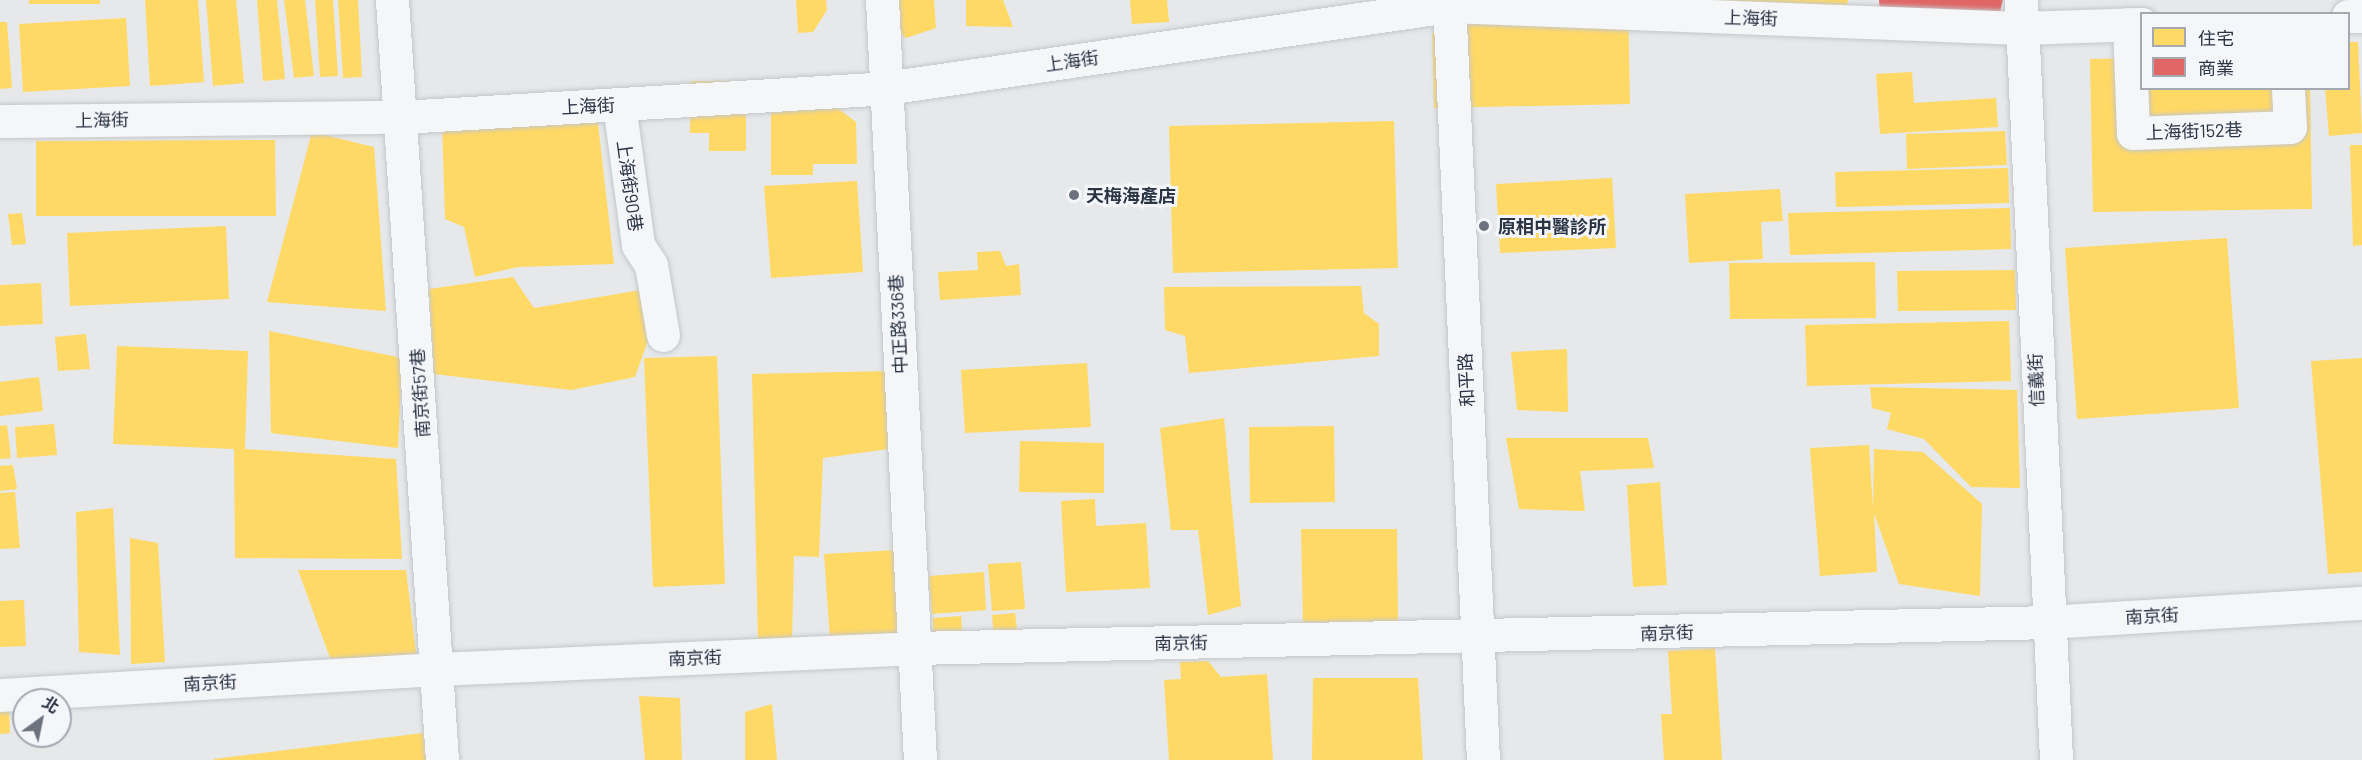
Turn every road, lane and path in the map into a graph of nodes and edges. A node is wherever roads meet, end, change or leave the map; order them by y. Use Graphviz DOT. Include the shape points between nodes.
graph roads {
  1 [pos="392,0"];
  2 [pos="882,0"];
  3 [pos="1449,3"];
  4 [pos="2021,14"];
  5 [pos="2135,24"];
  6 [pos="886,88"];
  7 [pos="2288,90"];
  8 [pos="619,104"];
  9 [pos="402,117"];
  10 [pos="0,121"];
  11 [pos="663,335"];
  12 [pos="2362,603"];
  13 [pos="2047,622"];
  14 [pos="1478,638"];
  15 [pos="914,648"];
  16 [pos="437,669"];
  17 [pos="0,695"];
  18 [pos="441,760"];
  19 [pos="920,760"];
  20 [pos="1483,760"];
  21 [pos="2056,760"];
  1 -- 9 [label="street, 南京街57巷"];
  2 -- 6 [label="street, 中正路336巷"];
  3 -- 4 [label="street, 上海街"];
  3 -- 6 [label="street, 上海街"];
  3 -- 14 [label="street, 和平路"];
  4 -- 5 [label="street, 上海街"];
  4 -- 13 [label="street, 信義街"];
  5 -- 7 [label="street, 上海街152巷" via="2133,133 2290,127"];
  6 -- 8 [label="street, 上海街"];
  6 -- 15 [label="street, 中正路336巷"];
  8 -- 9 [label="street, 上海街"];
  8 -- 11 [label="street, 上海街90巷" via="638,245 651,265"];
  9 -- 10 [label="street, 上海街"];
  9 -- 16 [label="street, 南京街57巷"];
  12 -- 13 [label="street, 南京街"];
  13 -- 14 [label="street, 南京街"];
  13 -- 21 [label="street, 信義街"];
  14 -- 15 [label="street, 南京街"];
  14 -- 20 [label="street, 和平路"];
  15 -- 16 [label="street, 南京街"];
  15 -- 19 [label="street, 中正路336巷"];
  16 -- 17 [label="street, 南京街"];
  16 -- 18 [label="street, 南京街57巷"];
}
